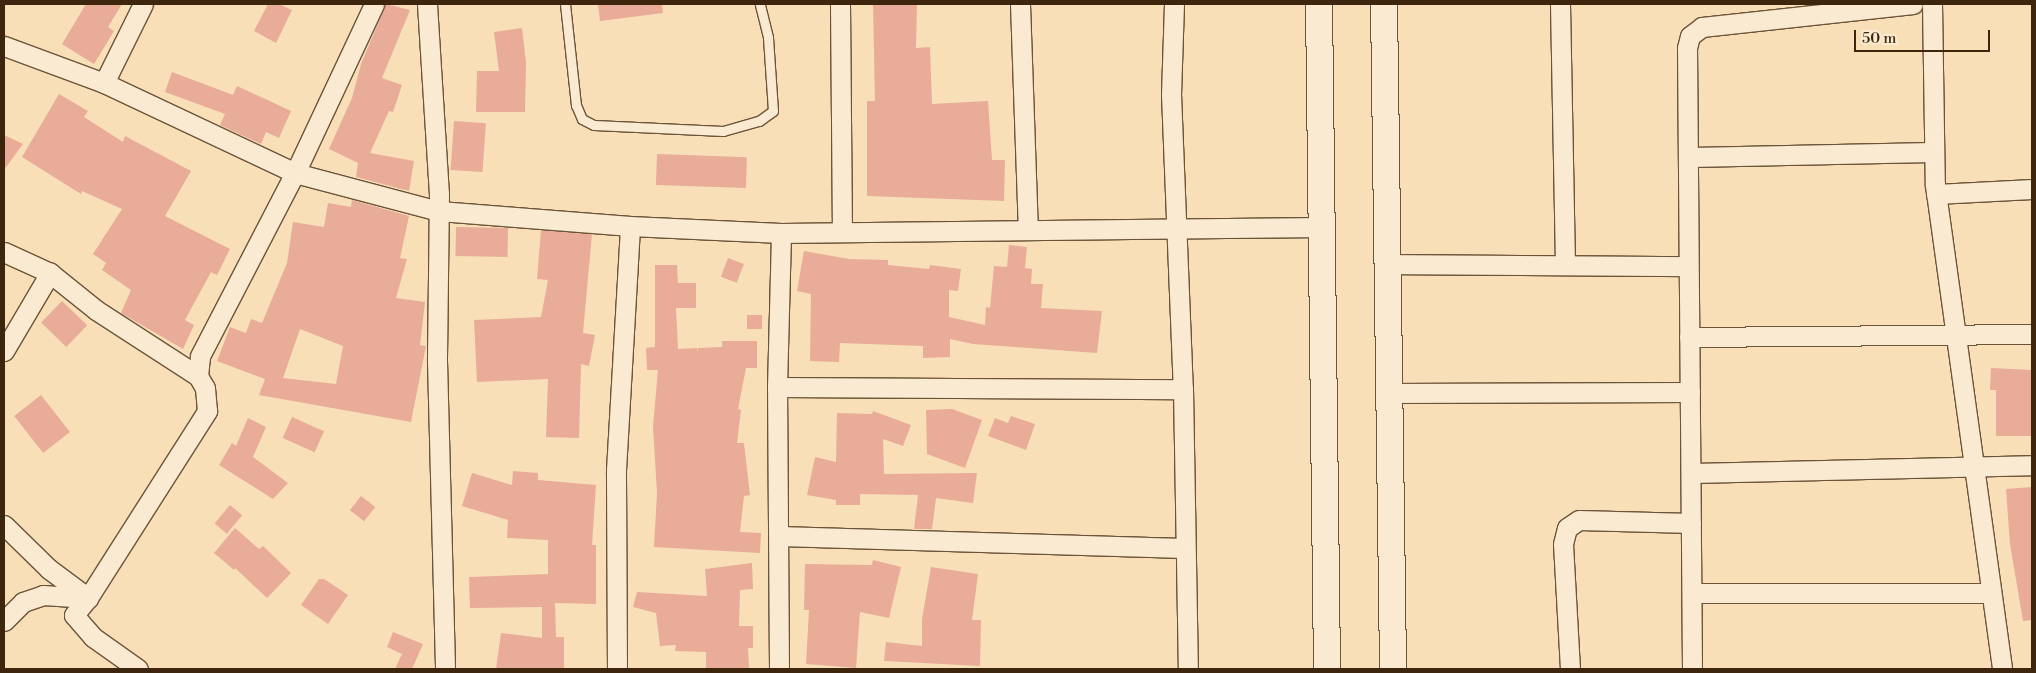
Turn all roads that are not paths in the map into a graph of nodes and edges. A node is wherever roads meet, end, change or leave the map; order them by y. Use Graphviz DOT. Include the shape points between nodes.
graph roads {
  1 [pos="143,4"];
  2 [pos="374,4"];
  3 [pos="427,4"];
  4 [pos="565,4"];
  5 [pos="760,4"];
  6 [pos="840,4"];
  7 [pos="1020,4"];
  8 [pos="1174,4"];
  9 [pos="1318,4"];
  10 [pos="1384,4"];
  11 [pos="1560,4"];
  12 [pos="1912,4"];
  13 [pos="1932,4"];
  14 [pos="4,46"];
  15 [pos="104,83"];
  16 [pos="1934,152"];
  17 [pos="1688,157"];
  18 [pos="295,173"];
  19 [pos="2032,189"];
  20 [pos="1936,194"];
  21 [pos="439,211"];
  22 [pos="630,226"];
  23 [pos="1322,227"];
  24 [pos="1178,228"];
  25 [pos="1028,230"];
  26 [pos="842,232"];
  27 [pos="781,233"];
  28 [pos="4,252"];
  29 [pos="1388,264"];
  30 [pos="1565,265"];
  31 [pos="1688,266"];
  32 [pos="50,274"];
  33 [pos="2032,334"];
  34 [pos="1956,336"];
  35 [pos="1689,337"];
  36 [pos="4,351"];
  37 [pos="198,376"];
  38 [pos="777,387"];
  39 [pos="1183,389"];
  40 [pos="1690,392"];
  41 [pos="1390,393"];
  42 [pos="2032,465"];
  43 [pos="1974,468"];
  44 [pos="1691,473"];
  45 [pos="1691,523"];
  46 [pos="4,525"];
  47 [pos="780,536"];
  48 [pos="1183,548"];
  49 [pos="1692,593"];
  50 [pos="1991,594"];
  51 [pos="88,598"];
  52 [pos="4,621"];
  53 [pos="138,669"];
  54 [pos="446,669"];
  55 [pos="617,669"];
  56 [pos="778,669"];
  57 [pos="1188,669"];
  58 [pos="1327,669"];
  59 [pos="1393,669"];
  60 [pos="1570,669"];
  61 [pos="1692,669"];
  62 [pos="2002,669"];
  1 -- 15 [label="street"];
  2 -- 18 [label="street"];
  3 -- 21 [label="street"];
  4 -- 5 [label="lane" via="576,105 582,119 594,125 723,131 759,121 772,111 768,38"];
  6 -- 26 [label="street"];
  7 -- 25 [label="street"];
  8 -- 24 [label="street" via="1171,94"];
  9 -- 23 [label="main road"];
  10 -- 29 [label="main road"];
  11 -- 30 [label="street"];
  12 -- 17 [label="street" via="1702,27 1690,36 1687,48"];
  13 -- 16 [label="street"];
  14 -- 15 [label="street"];
  15 -- 18 [label="street"];
  16 -- 17 [label="street"];
  16 -- 20 [label="street"];
  17 -- 31 [label="street"];
  18 -- 21 [label="street"];
  18 -- 37 [label="street" via="200,356"];
  19 -- 20 [label="street"];
  20 -- 34 [label="street"];
  21 -- 22 [label="street"];
  21 -- 54 [label="street" via="437,361"];
  22 -- 27 [label="street"];
  22 -- 55 [label="street" via="616,470"];
  23 -- 24 [label="street"];
  23 -- 58 [label="main road"];
  24 -- 25 [label="street"];
  24 -- 39 [label="street"];
  25 -- 26 [label="street"];
  26 -- 27 [label="street"];
  27 -- 38 [label="street"];
  28 -- 32 [label="street"];
  29 -- 30 [label="street"];
  29 -- 41 [label="main road"];
  30 -- 31 [label="street"];
  31 -- 35 [label="street"];
  32 -- 36 [label="street"];
  32 -- 37 [label="street" via="96,310"];
  33 -- 34 [label="street"];
  34 -- 35 [label="street"];
  34 -- 43 [label="street"];
  35 -- 40 [label="street"];
  37 -- 51 [label="street" via="205,388 207,411"];
  38 -- 39 [label="street"];
  38 -- 47 [label="street"];
  39 -- 48 [label="street"];
  40 -- 41 [label="street"];
  40 -- 44 [label="street"];
  41 -- 59 [label="main road"];
  42 -- 43 [label="street"];
  43 -- 44 [label="street"];
  43 -- 50 [label="street"];
  44 -- 45 [label="street"];
  45 -- 49 [label="street"];
  45 -- 60 [label="street" via="1579,520 1567,528 1563,544"];
  46 -- 51 [label="street" via="48,569"];
  47 -- 48 [label="street"];
  47 -- 56 [label="street"];
  48 -- 57 [label="street"];
  49 -- 50 [label="street"];
  49 -- 61 [label="street"];
  50 -- 62 [label="street"];
  51 -- 52 [label="street" via="43,595 24,602"];
  51 -- 53 [label="street" via="74,615 93,637"];
}
